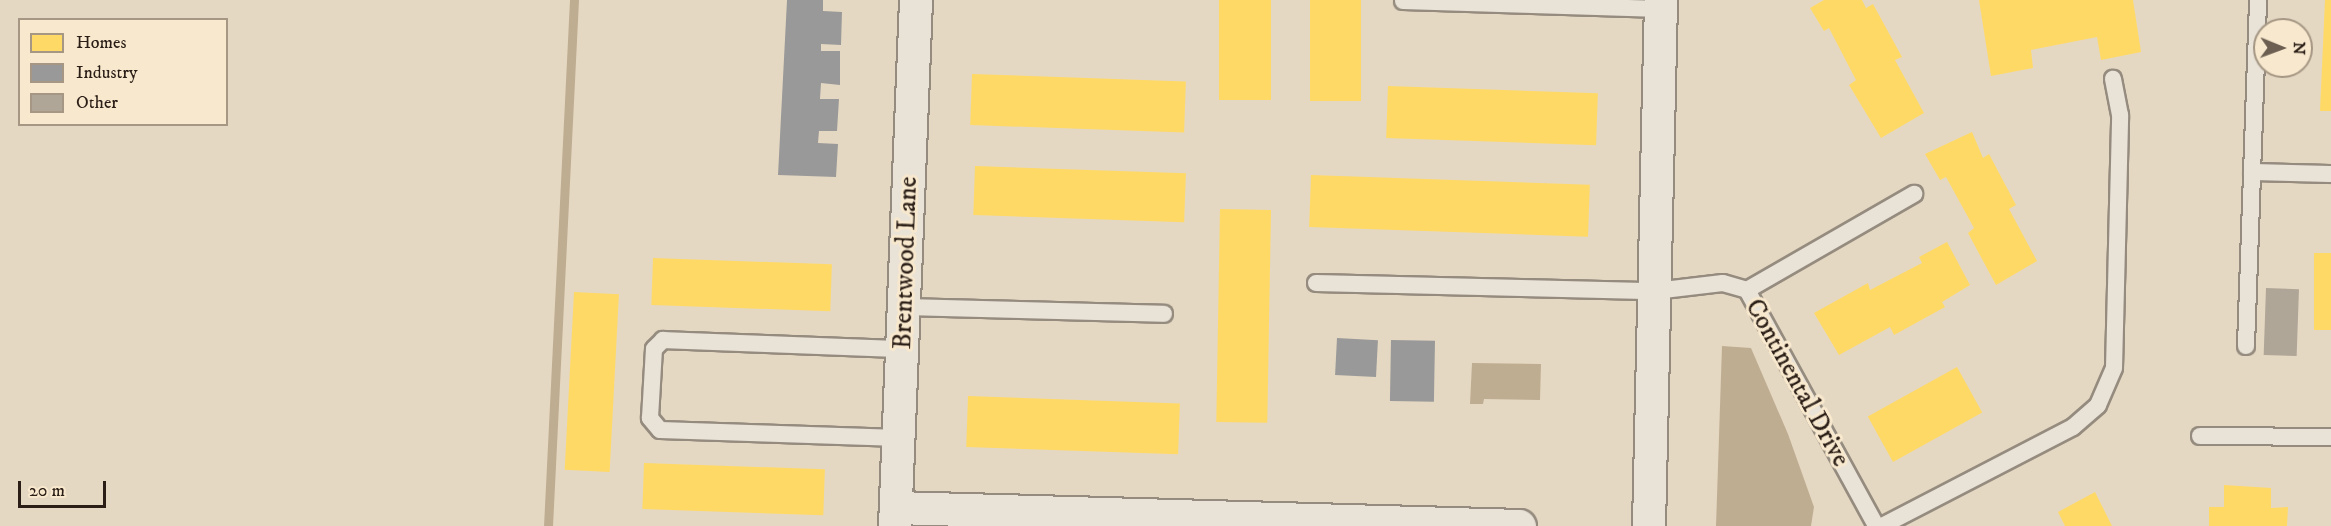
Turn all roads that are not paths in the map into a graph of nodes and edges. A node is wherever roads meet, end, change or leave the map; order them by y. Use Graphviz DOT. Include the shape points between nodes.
graph roads {
  1 [pos="916,0"];
  2 [pos="2258,0"];
  3 [pos="1403,1"];
  4 [pos="1661,5"];
  5 [pos="2113,79"];
  6 [pos="2252,172"];
  7 [pos="2331,174"];
  8 [pos="1914,195"];
  9 [pos="1316,283"];
  10 [pos="1747,290"];
  11 [pos="1655,291"];
  12 [pos="904,307"];
  13 [pos="1164,314"];
  14 [pos="2246,346"];
  15 [pos="902,349"];
  16 [pos="2200,436"];
  17 [pos="2331,437"];
  18 [pos="899,438"];
  19 [pos="896,517"];
  20 [pos="1520,526"];
  21 [pos="1648,526"];
  22 [pos="1876,526"];
  23 [pos="1882,526"];
  1 -- 12 [label="street, Brentwood Lane"];
  2 -- 6 [label="lane"];
  3 -- 4 [label="lane"];
  4 -- 11 [label="street"];
  5 -- 23 [label="lane" via="2121,115 2114,368 2098,405 2073,427"];
  6 -- 7 [label="lane"];
  6 -- 14 [label="lane"];
  8 -- 10 [label="lane"];
  9 -- 11 [label="lane, Continental Drive"];
  10 -- 11 [label="lane, Continental Drive" via="1723,283"];
  10 -- 22 [label="lane, Continental Drive"];
  11 -- 21 [label="street"];
  12 -- 13 [label="lane"];
  12 -- 15 [label="street, Brentwood Lane"];
  15 -- 18 [label="street, Brentwood Lane"];
  15 -- 18 [label="lane" via="663,340 654,349 650,418 660,430"];
  16 -- 17 [label="lane"];
  18 -- 19 [label="street, Brentwood Lane"];
  19 -- 20 [label="street"];
}
